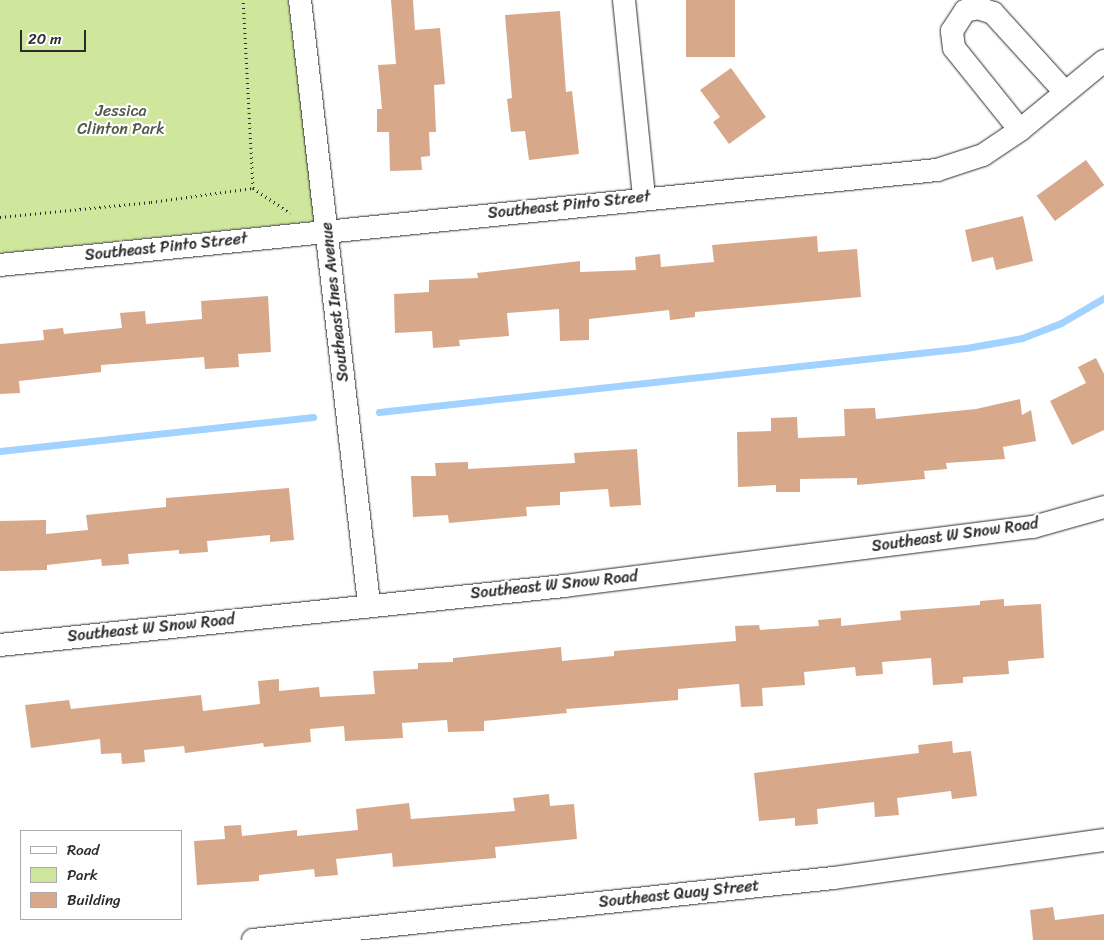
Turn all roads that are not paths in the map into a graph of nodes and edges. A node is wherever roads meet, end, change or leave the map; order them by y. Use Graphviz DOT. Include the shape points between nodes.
graph roads {
  1 [pos="300,0"];
  2 [pos="624,0"];
  3 [pos="1104,61"];
  4 [pos="1065,92"];
  5 [pos="1020,130"];
  6 [pos="644,197"];
  7 [pos="327,230"];
  8 [pos="0,264"];
  9 [pos="1104,507"];
  10 [pos="369,604"];
  11 [pos="0,645"];
  12 [pos="1104,840"];
  13 [pos="252,940"];
  1 -- 7 [label="street, Southeast Ines Avenue"];
  2 -- 6 [label="street"];
  3 -- 4 [label="street, Southeast Pinto Street"];
  4 -- 5 [label="street, Southeast Pinto Street"];
  4 -- 5 [label="street" via="993,13 978,8 965,11 952,31 954,48"];
  5 -- 6 [label="street, Southeast Pinto Street" via="983,155 937,170"];
  6 -- 7 [label="street, Southeast Pinto Street"];
  7 -- 8 [label="street, Southeast Pinto Street"];
  7 -- 10 [label="street, Southeast Ines Avenue"];
  9 -- 10 [label="street, Southeast W Snow Road" via="1033,527 564,586"];
  10 -- 11 [label="street, Southeast W Snow Road"];
  12 -- 13 [label="street, Southeast Quay Street" via="833,878"];
}
